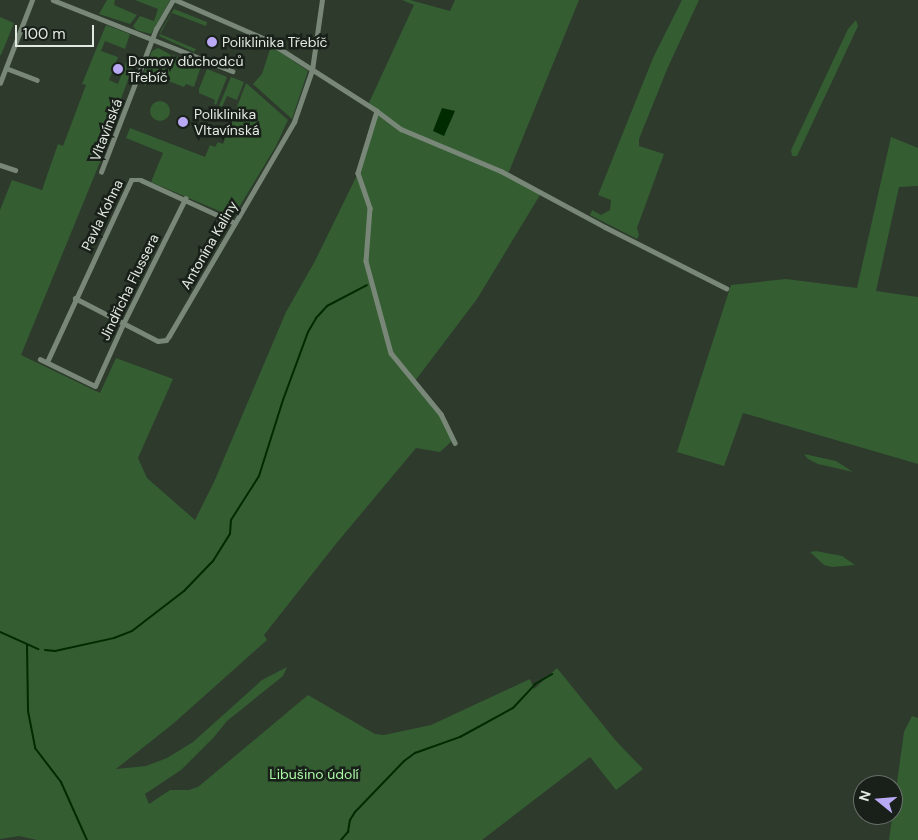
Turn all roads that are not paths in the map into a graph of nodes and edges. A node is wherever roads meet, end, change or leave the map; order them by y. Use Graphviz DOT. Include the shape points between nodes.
graph roads {
  1 [pos="32,0"];
  2 [pos="53,0"];
  3 [pos="174,0"];
  4 [pos="322,0"];
  5 [pos="152,39"];
  6 [pos="6,68"];
  7 [pos="312,70"];
  8 [pos="232,71"];
  9 [pos="37,80"];
  10 [pos="0,83"];
  11 [pos="377,110"];
  12 [pos="0,165"];
  13 [pos="15,170"];
  14 [pos="101,172"];
  15 [pos="185,199"];
  16 [pos="234,222"];
  17 [pos="726,288"];
  18 [pos="75,298"];
  19 [pos="123,324"];
  20 [pos="40,359"];
  21 [pos="47,362"];
  22 [pos="455,442"];
  1 -- 6 [label="street"];
  2 -- 5 [label="street"];
  3 -- 5 [label="street, Vltavínská"];
  3 -- 7 [label="street" via="255,33"];
  4 -- 7 [label="street, Antonína Kaliny"];
  5 -- 8 [label="street"];
  5 -- 14 [label="street, Vltavínská"];
  6 -- 9 [label="street"];
  6 -- 10 [label="street"];
  7 -- 11 [label="street"];
  7 -- 16 [label="street, Antonína Kaliny" via="294,122"];
  11 -- 17 [label="street" via="401,129 501,171"];
  11 -- 22 [label="street" via="358,173 370,208 366,262 391,353 441,414"];
  12 -- 13 [label="street"];
  15 -- 16 [label="street, Pavla Kohna"];
  15 -- 18 [label="street, Pavla Kohna" via="141,180 131,180"];
  15 -- 19 [label="street, Jindřicha Flussera"];
  16 -- 19 [label="street, Antonína Kaliny" via="166,340 158,341"];
  18 -- 19 [label="street, Antonína Kaliny"];
  18 -- 21 [label="street, Pavla Kohna"];
  19 -- 21 [label="street, Jindřicha Flussera" via="97,388"];
  20 -- 21 [label="street, Jindřicha Flussera"];
}
